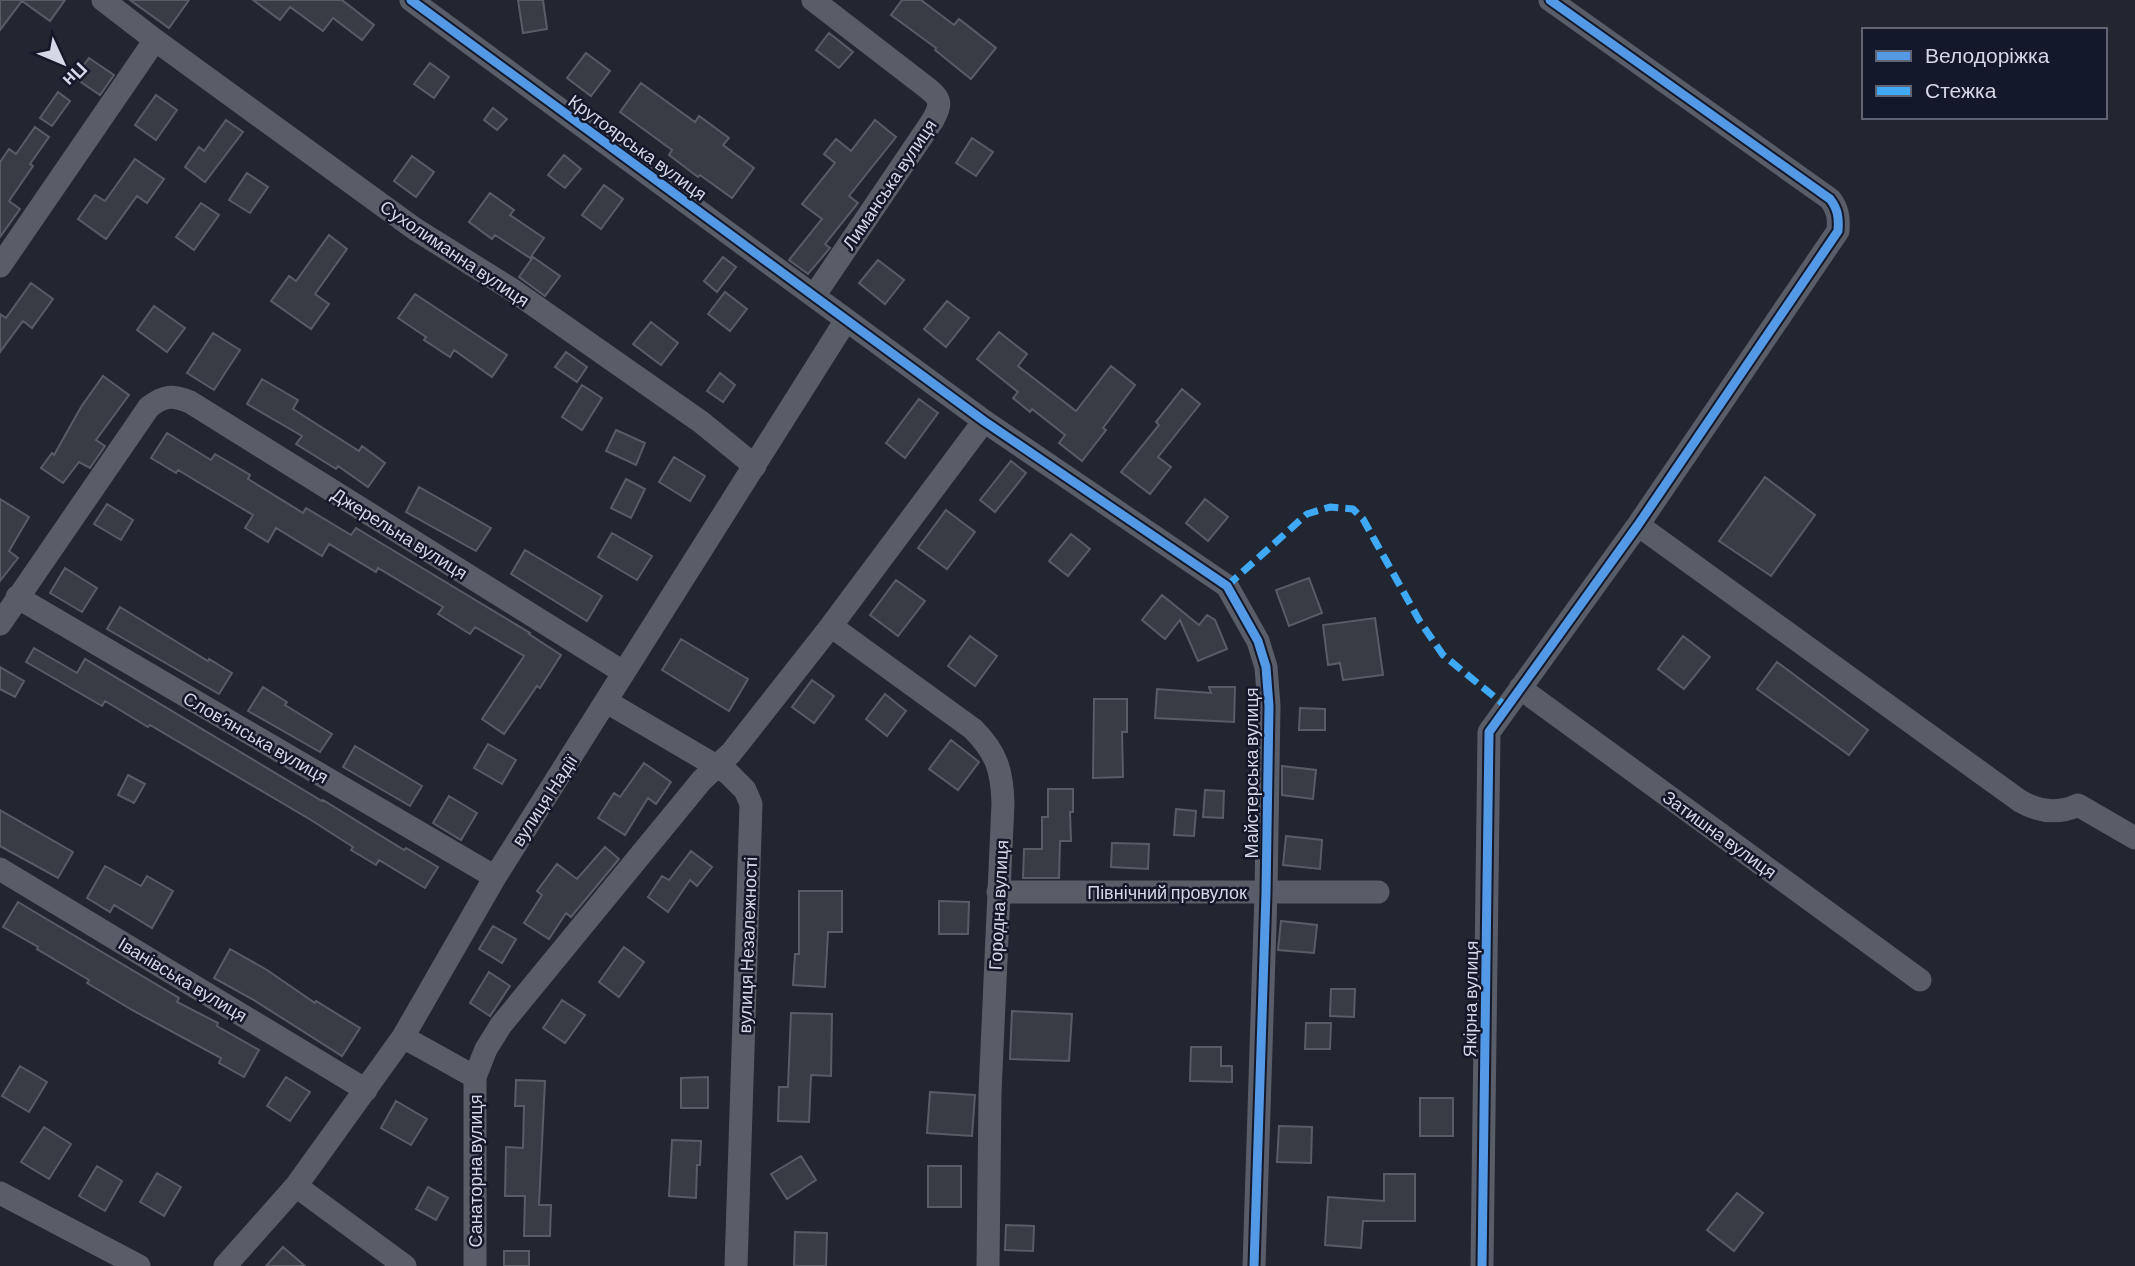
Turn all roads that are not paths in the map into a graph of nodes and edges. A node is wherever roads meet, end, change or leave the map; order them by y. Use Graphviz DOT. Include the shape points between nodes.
graph roads {
  1 [pos="103,0"];
  2 [pos="411,0"];
  3 [pos="813,0"];
  4 [pos="1550,0"];
  5 [pos="155,40"];
  6 [pos="0,266"];
  7 [pos="814,296"];
  8 [pos="846,320"];
  9 [pos="984,421"];
  10 [pos="755,466"];
  11 [pos="1638,525"];
  12 [pos="17,597"];
  13 [pos="0,624"];
  14 [pos="831,626"];
  15 [pos="623,672"];
  16 [pos="1520,688"];
  17 [pos="607,702"];
  18 [pos="718,767"];
  19 [pos="2135,838"];
  20 [pos="0,869"];
  21 [pos="495,877"];
  22 [pos="998,892"];
  23 [pos="1378,892"];
  24 [pos="1266,893"];
  25 [pos="1920,980"];
  26 [pos="403,1037"];
  27 [pos="475,1077"];
  28 [pos="366,1090"];
  29 [pos="296,1186"];
  30 [pos="0,1193"];
  31 [pos="139,1266"];
  32 [pos="225,1266"];
  33 [pos="405,1266"];
  34 [pos="475,1266"];
  35 [pos="736,1266"];
  36 [pos="988,1266"];
  37 [pos="1254,1266"];
  38 [pos="1482,1266"];
  1 -- 5 [label="street, Сухолиманна вулиця"];
  2 -- 7 [label="street, Крутоярська вулиця"];
  3 -- 7 [label="street, Лиманська вулиця" via="935,94 939,102 933,120"];
  4 -- 11 [label="street" via="1829,199 1839,218 1832,242"];
  5 -- 6 [label="street"];
  5 -- 10 [label="street, Сухолиманна вулиця" via="415,229 511,289 690,414"];
  7 -- 8 [label="street, Крутоярська вулиця"];
  8 -- 9 [label="street, Майстерська вулиця"];
  8 -- 10 [label="street, вулиця Надії"];
  9 -- 14 [label="street"];
  9 -- 24 [label="street, Майстерська вулиця" via="1227,586 1233,596 1258,641 1266,667"];
  10 -- 15 [label="street, вулиця Надії"];
  11 -- 16 [label="street"];
  11 -- 19 [label="street" via="2020,801 2055,811 2078,805"];
  12 -- 13 [label="street"];
  12 -- 15 [label="street, Джерельна вулиця" via="149,407 159,399 175,397"];
  12 -- 21 [label="street, Словʼянська вулиця"];
  14 -- 18 [label="street"];
  14 -- 22 [label="street, Городна вулиця" via="987,743 1003,786"];
  15 -- 17 [label="street, вулиця Надії"];
  16 -- 25 [label="street, Затишна вулиця"];
  16 -- 38 [label="street, Якірна вулиця" via="1489,732"];
  17 -- 18 [label="street, вулиця Незалежності"];
  17 -- 21 [label="street, вулиця Надії"];
  18 -- 27 [label="street" via="702,780 501,1025"];
  18 -- 35 [label="street, вулиця Незалежності" via="738,782 751,804"];
  20 -- 28 [label="street, Іванівська вулиця"];
  21 -- 26 [label="street, вулиця Надії"];
  22 -- 24 [label="street, Північний провулок"];
  22 -- 36 [label="street, Городна вулиця"];
  23 -- 24 [label="street, Північний провулок"];
  24 -- 37 [label="street, Майстерська вулиця"];
  26 -- 27 [label="street"];
  26 -- 28 [label="street, вулиця Надії"];
  27 -- 34 [label="street, Санаторна вулиця"];
  28 -- 29 [label="street, вулиця Надії"];
  29 -- 32 [label="street, вулиця Надії"];
  29 -- 33 [label="street"];
  30 -- 31 [label="street"];
}
